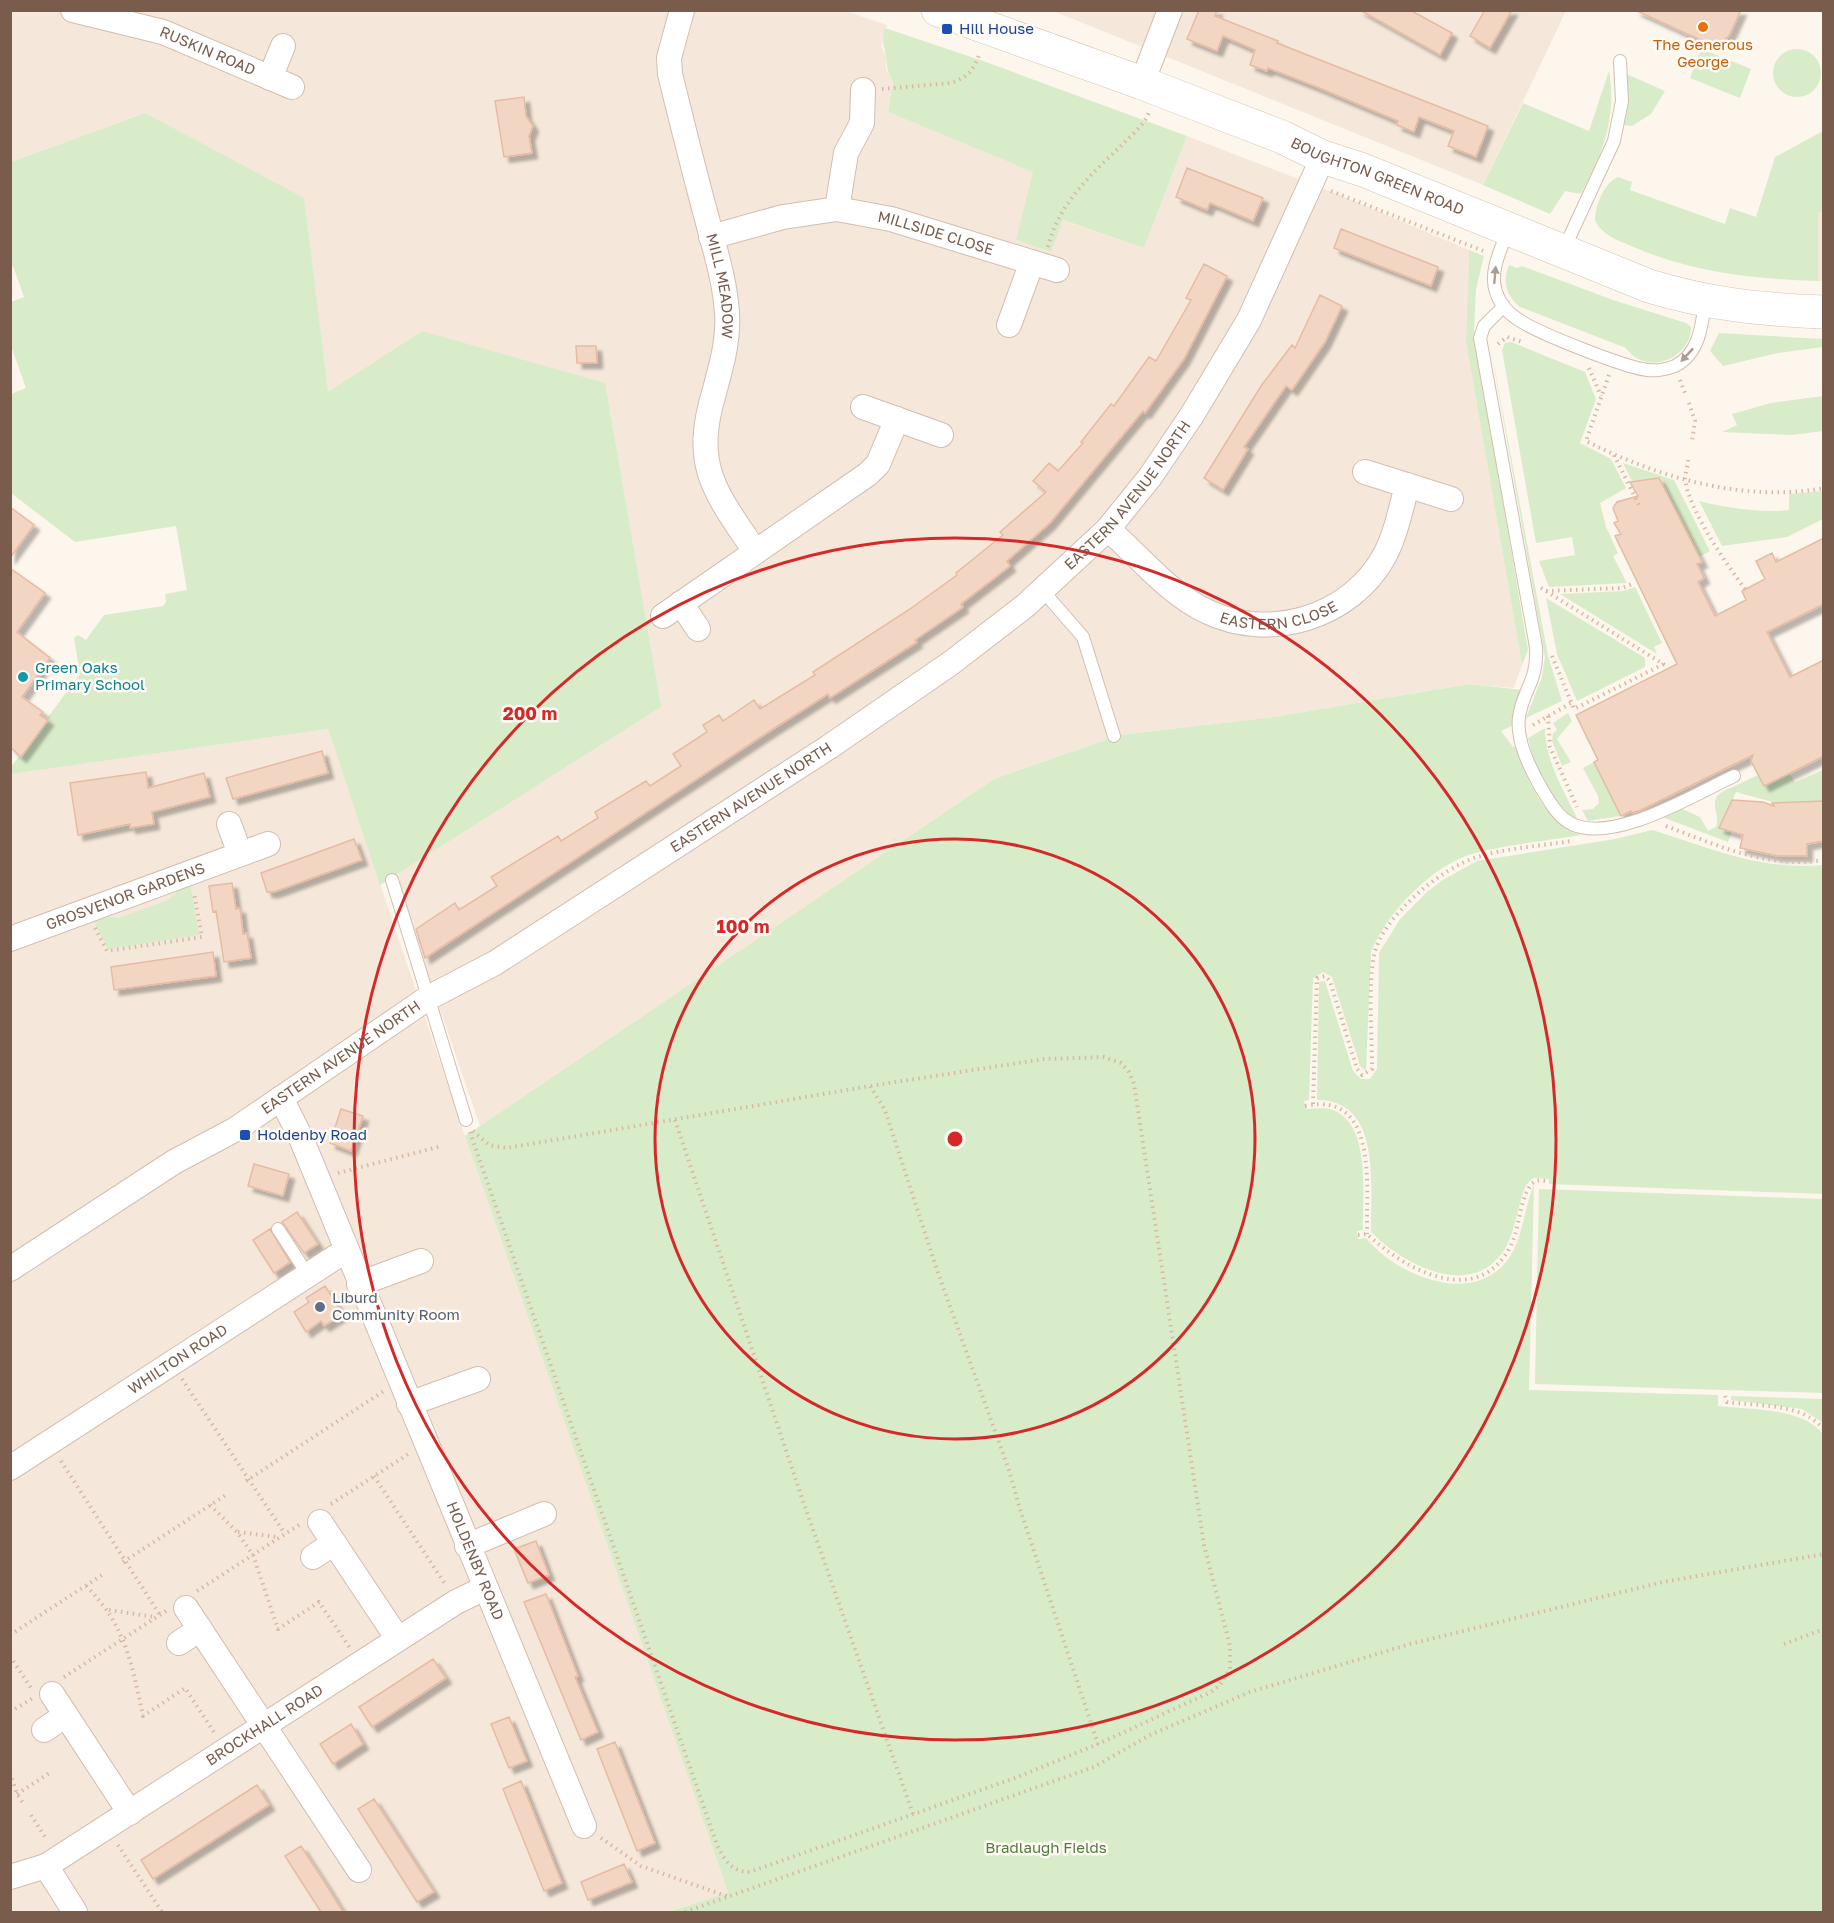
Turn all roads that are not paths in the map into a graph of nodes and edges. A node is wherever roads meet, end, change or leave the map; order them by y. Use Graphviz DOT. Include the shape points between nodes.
graph roads {
  1 [pos="74,10"];
  2 [pos="682,10"];
  3 [pos="938,10"];
  4 [pos="1170,10"];
  5 [pos="283,46"];
  6 [pos="1620,61"];
  7 [pos="270,78"];
  8 [pos="292,87"];
  9 [pos="863,90"];
  10 [pos="1146,95"];
  11 [pos="1323,157"];
  12 [pos="837,209"];
  13 [pos="711,237"];
  14 [pos="1498,242"];
  15 [pos="1563,252"];
  16 [pos="1706,301"];
  17 [pos="1504,306"];
  18 [pos="1824,312"];
  19 [pos="1009,325"];
  20 [pos="863,407"];
  21 [pos="897,419"];
  22 [pos="941,435"];
  23 [pos="1365,472"];
  24 [pos="1407,485"];
  25 [pos="1451,499"];
  26 [pos="1108,528"];
  27 [pos="755,551"];
  28 [pos="1043,591"];
  29 [pos="698,629"];
  30 [pos="1114,736"];
  31 [pos="1734,776"];
  32 [pos="229,824"];
  33 [pos="268,844"];
  34 [pos="240,854"];
  35 [pos="392,880"];
  36 [pos="10,939"];
  37 [pos="428,998"];
  38 [pos="281,1098"];
  39 [pos="466,1120"];
  40 [pos="278,1229"];
  41 [pos="345,1251"];
  42 [pos="421,1261"];
  43 [pos="10,1269"];
  44 [pos="308,1275"];
  45 [pos="359,1284"];
  46 [pos="478,1379"];
  47 [pos="409,1404"];
  48 [pos="10,1468"];
  49 [pos="544,1514"];
  50 [pos="318,1516"];
  51 [pos="334,1543"];
  52 [pos="467,1546"];
  53 [pos="313,1557"];
  54 [pos="485,1588"];
  55 [pos="184,1603"];
  56 [pos="200,1629"];
  57 [pos="398,1639"];
  58 [pos="179,1643"];
  59 [pos="54,1689"];
  60 [pos="66,1715"];
  61 [pos="264,1725"];
  62 [pos="44,1730"];
  63 [pos="130,1813"];
  64 [pos="584,1826"];
  65 [pos="53,1862"];
  66 [pos="359,1870"];
  67 [pos="10,1877"];
  68 [pos="75,1912"];
  1 -- 7 [label="street, RUSKIN ROAD" via="163,32"];
  2 -- 13 [label="street, MILL MEADOW" via="669,58 670,74"];
  3 -- 10 [label="street, BOUGHTON GREEN ROAD"];
  4 -- 10 [label="street"];
  5 -- 7 [label="street, RUSKIN ROAD"];
  6 -- 15 [label="lane" via="1622,101 1614,141"];
  7 -- 8 [label="street, RUSKIN ROAD"];
  9 -- 12 [label="street" via="862,123 846,153"];
  10 -- 11 [label="street, BOUGHTON GREEN ROAD" via="1281,137"];
  11 -- 14 [label="street, BOUGHTON GREEN ROAD" via="1363,170"];
  11 -- 26 [label="street, EASTERN AVENUE NORTH" via="1235,347 1168,450"];
  12 -- 13 [label="street, MILLSIDE CLOSE" via="783,217"];
  12 -- 19 [label="street, MILLSIDE CLOSE" via="891,219 1044,266"];
  13 -- 27 [label="street, MILL MEADOW" via="724,289 728,329 704,439 706,467 716,492"];
  14 -- 15 [label="street, BOUGHTON GREEN ROAD"];
  17 -- 14 [label="lane, one-way" via="1495,290"];
  15 -- 16 [label="street, BOUGHTON GREEN ROAD" via="1649,286"];
  16 -- 17 [label="lane, one-way" via="1700,332 1690,353 1675,366 1653,371 1628,365 1526,324"];
  16 -- 18 [label="street, BOUGHTON GREEN ROAD" via="1767,310"];
  17 -- 31 [label="lane" via="1484,326 1480,338 1536,647 1537,668 1519,716 1534,775 1551,804 1570,823 1587,828 1644,818"];
  20 -- 21 [label="street"];
  21 -- 22 [label="street"];
  21 -- 27 [label="street" via="885,450 868,474"];
  23 -- 24 [label="street"];
  24 -- 25 [label="street"];
  24 -- 26 [label="street, EASTERN CLOSE" via="1392,540 1367,579 1334,607 1292,622 1258,625 1205,611 1180,595"];
  26 -- 28 [label="street, EASTERN AVENUE NORTH"];
  27 -- 29 [label="street" via="672,609"];
  28 -- 30 [label="lane" via="1083,638"];
  28 -- 37 [label="street, EASTERN AVENUE NORTH" via="979,643 873,718 495,963"];
  32 -- 34 [label="street"];
  33 -- 34 [label="street, GROSVENOR GARDENS"];
  34 -- 36 [label="street, GROSVENOR GARDENS"];
  35 -- 37 [label="lane"];
  37 -- 38 [label="street, EASTERN AVENUE NORTH"];
  37 -- 39 [label="lane"];
  38 -- 41 [label="street, HOLDENBY ROAD"];
  38 -- 43 [label="street, EASTERN AVENUE NORTH"];
  40 -- 44 [label="lane"];
  41 -- 44 [label="street, WHILTON ROAD"];
  41 -- 45 [label="street, HOLDENBY ROAD"];
  42 -- 45 [label="street"];
  44 -- 48 [label="street, WHILTON ROAD"];
  45 -- 47 [label="street, HOLDENBY ROAD"];
  46 -- 47 [label="street"];
  47 -- 52 [label="street, HOLDENBY ROAD"];
  49 -- 52 [label="street"];
  50 -- 51 [label="street"];
  51 -- 53 [label="street"];
  51 -- 57 [label="street"];
  52 -- 54 [label="street, HOLDENBY ROAD"];
  54 -- 57 [label="street, BROCKHALL ROAD"];
  54 -- 64 [label="street, HOLDENBY ROAD"];
  55 -- 56 [label="street"];
  56 -- 58 [label="street"];
  56 -- 61 [label="street"];
  57 -- 61 [label="street, BROCKHALL ROAD"];
  59 -- 60 [label="street"];
  60 -- 62 [label="street"];
  60 -- 63 [label="street"];
  61 -- 63 [label="street, BROCKHALL ROAD"];
  61 -- 66 [label="street"];
  63 -- 65 [label="street, BROCKHALL ROAD"];
  65 -- 67 [label="street, BROCKHALL ROAD"];
  65 -- 68 [label="street"];
}
